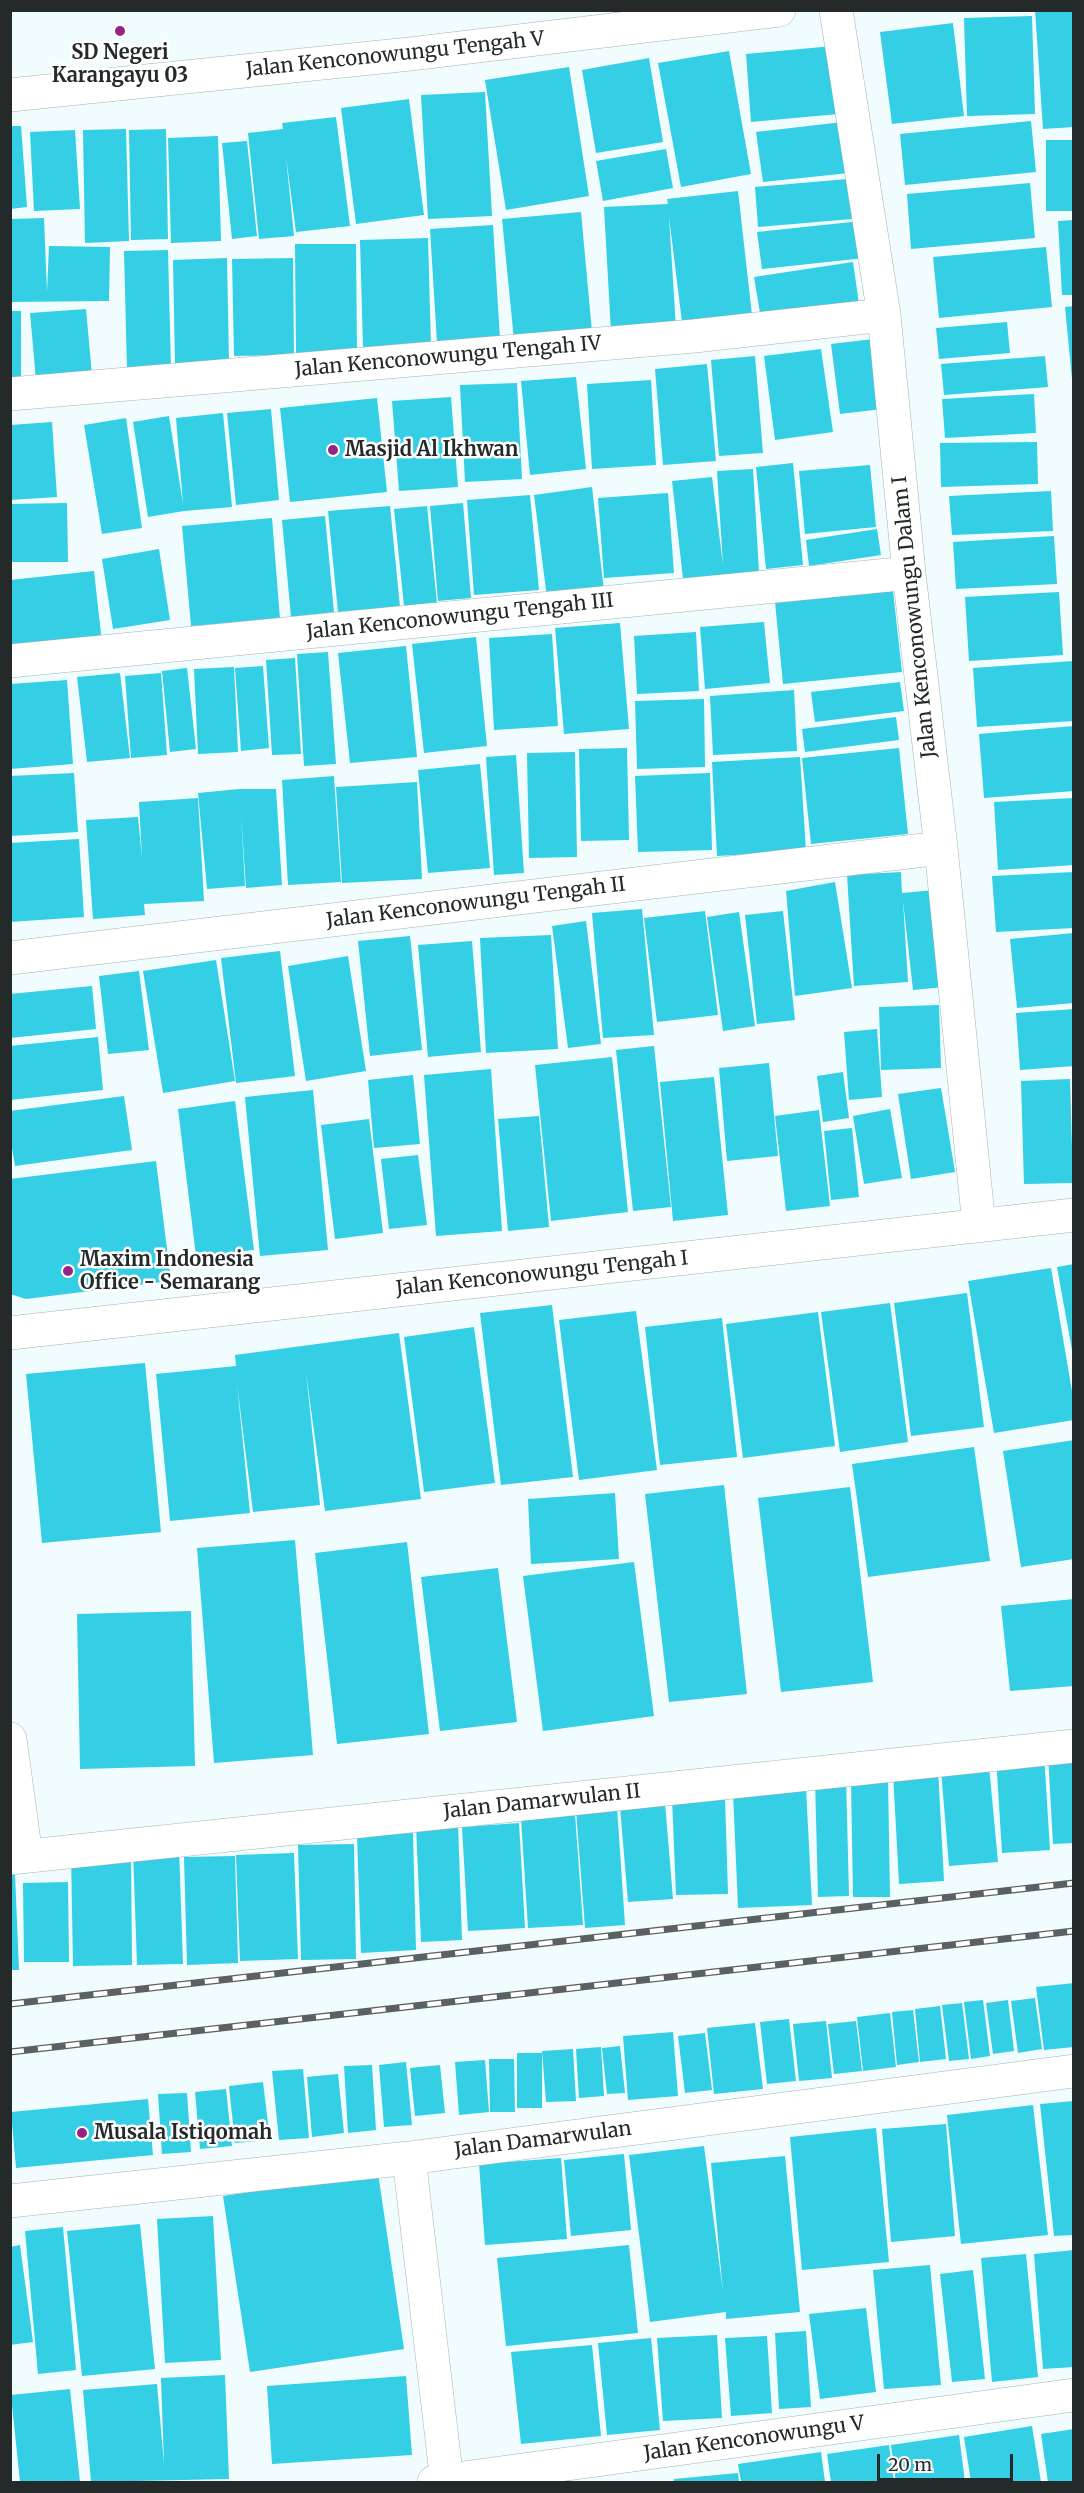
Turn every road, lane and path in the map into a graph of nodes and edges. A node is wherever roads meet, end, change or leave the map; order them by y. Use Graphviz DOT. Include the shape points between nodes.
graph roads {
  1 [pos="779,10"];
  2 [pos="836,10"];
  3 [pos="10,95"];
  4 [pos="884,315"];
  5 [pos="10,394"];
  6 [pos="909,573"];
  7 [pos="10,661"];
  8 [pos="941,848"];
  9 [pos="10,958"];
  10 [pos="1074,1215"];
  11 [pos="979,1226"];
  12 [pos="10,1333"];
  13 [pos="10,1739"];
  14 [pos="1074,1746"];
  15 [pos="18,1857"];
  16 [pos="1074,2071"];
  17 [pos="409,2158"];
  18 [pos="10,2201"];
  19 [pos="1074,2395"];
  20 [pos="443,2482"];
  1 -- 3 [label="street, Jalan Kenconowungu Tengah V" via="410,54"];
  2 -- 4 [label="street, Jalan Kenconowungu Dalam I"];
  4 -- 5 [label="street, Jalan Kenconowungu Tengah IV" via="694,336"];
  4 -- 6 [label="street, Jalan Kenconowungu Dalam I"];
  6 -- 7 [label="street, Jalan Kenconowungu Tengah III"];
  6 -- 8 [label="street, Jalan Kenconowungu Dalam I"];
  8 -- 9 [label="street, Jalan Kenconowungu Tengah II"];
  8 -- 11 [label="street, Jalan Kenconowungu Dalam I"];
  10 -- 11 [label="street, Jalan Kenconowungu Tengah I"];
  11 -- 12 [label="street, Jalan Kenconowungu Tengah I"];
  13 -- 15 [label="street"];
  14 -- 15 [label="street, Jalan Damarwulan II"];
  16 -- 17 [label="street, Jalan Damarwulan"];
  17 -- 18 [label="street, Jalan Damarwulan"];
  17 -- 20 [label="street"];
  19 -- 20 [label="street, Jalan Kenconowungu V"];
}
